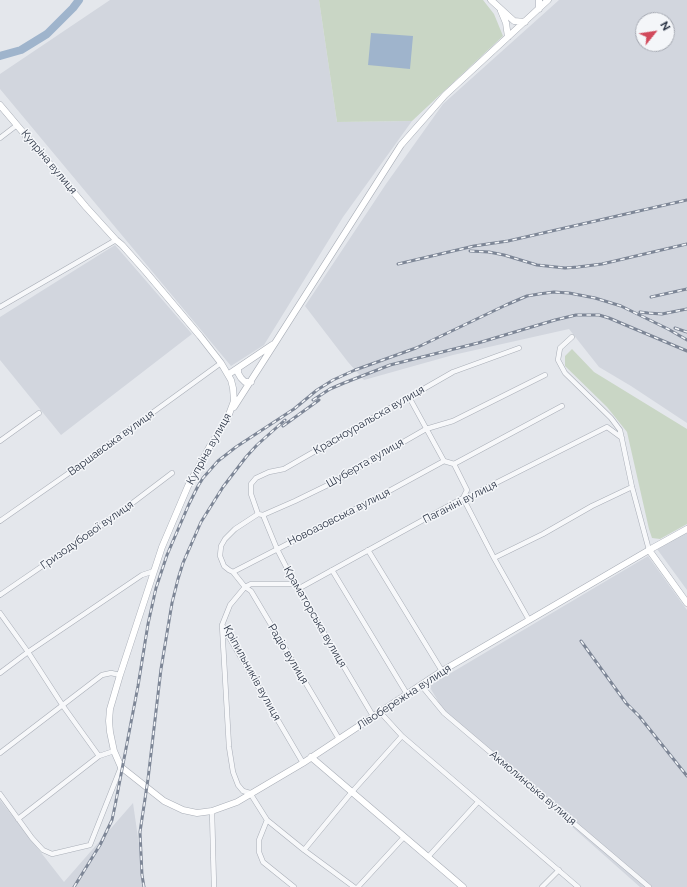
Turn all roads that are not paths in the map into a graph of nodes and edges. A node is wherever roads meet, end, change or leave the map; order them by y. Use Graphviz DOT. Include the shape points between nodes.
graph roads {
  1 [pos="491,0"];
  2 [pos="539,0"];
  3 [pos="548,0"];
  4 [pos="501,9"];
  5 [pos="539,9"];
  6 [pos="524,22"];
  7 [pos="508,37"];
  8 [pos="0,105"];
  9 [pos="17,125"];
  10 [pos="0,138"];
  11 [pos="116,240"];
  12 [pos="0,307"];
  13 [pos="572,337"];
  14 [pos="275,343"];
  15 [pos="519,348"];
  16 [pos="221,364"];
  17 [pos="238,368"];
  18 [pos="229,374"];
  19 [pos="545,375"];
  20 [pos="250,382"];
  21 [pos="409,398"];
  22 [pos="562,406"];
  23 [pos="39,413"];
  24 [pos="228,417"];
  25 [pos="426,429"];
  26 [pos="622,438"];
  27 [pos="0,441"];
  28 [pos="444,461"];
  29 [pos="454,464"];
  30 [pos="172,473"];
  31 [pos="632,487"];
  32 [pos="463,498"];
  33 [pos="260,514"];
  34 [pos="0,521"];
  35 [pos="687,529"];
  36 [pos="277,549"];
  37 [pos="368,550"];
  38 [pos="649,550"];
  39 [pos="494,558"];
  40 [pos="332,570"];
  41 [pos="154,571"];
  42 [pos="233,572"];
  43 [pos="295,584"];
  44 [pos="244,587"];
  45 [pos="298,589"];
  46 [pos="0,595"];
  47 [pos="687,602"];
  48 [pos="0,613"];
  49 [pos="529,620"];
  50 [pos="222,624"];
  51 [pos="28,652"];
  52 [pos="442,671"];
  53 [pos="0,673"];
  54 [pos="120,675"];
  55 [pos="421,685"];
  56 [pos="407,694"];
  57 [pos="63,706"];
  58 [pos="380,712"];
  59 [pos="373,716"];
  60 [pos="402,736"];
  61 [pos="339,739"];
  62 [pos="114,751"];
  63 [pos="0,753"];
  64 [pos="99,756"];
  65 [pos="311,757"];
  66 [pos="303,762"];
  67 [pos="121,767"];
  68 [pos="250,793"];
  69 [pos="351,793"];
  70 [pos="0,794"];
  71 [pos="478,802"];
  72 [pos="212,811"];
  73 [pos="18,819"];
  74 [pos="267,820"];
  75 [pos="404,837"];
  76 [pos="304,850"];
  77 [pos="428,857"];
  78 [pos="559,870"];
  79 [pos="214,887"];
  80 [pos="294,887"];
  81 [pos="354,887"];
  82 [pos="358,887"];
  83 [pos="463,887"];
  84 [pos="542,887"];
  85 [pos="578,887"];
  86 [pos="649,887"];
  1 -- 4 [label="main road"];
  2 -- 5 [label="main road"];
  3 -- 5 [label="main road"];
  4 -- 6 [label="main road" via="514,21"];
  4 -- 7 [label="main road"];
  5 -- 6 [label="main road"];
  6 -- 7 [label="main road"];
  7 -- 14 [label="main road" via="446,95 401,145"];
  8 -- 9 [label="main road, Купріна вулиця"];
  9 -- 10 [label="street"];
  9 -- 11 [label="main road, Купріна вулиця"];
  11 -- 12 [label="street"];
  11 -- 16 [label="main road, Купріна вулиця" via="146,272"];
  13 -- 26 [label="street" via="560,348 558,360 565,373 611,418 620,430"];
  14 -- 17 [label="main road"];
  14 -- 20 [label="main road"];
  15 -- 21 [label="street, Красноуральска вулиця" via="453,372"];
  16 -- 18 [label="main road, Купріна вулиця"];
  16 -- 34 [label="street, Варшавська вулиця"];
  17 -- 18 [label="main road"];
  17 -- 20 [label="main road" via="241,378 245,382"];
  18 -- 24 [label="main road, Купріна вулиця" via="234,401"];
  19 -- 25 [label="street, Шуберта вулиця" via="453,421"];
  20 -- 24 [label="main road"];
  21 -- 25 [label="street"];
  21 -- 33 [label="street, Красноуральска вулиця" via="284,469 256,478 251,484 251,494"];
  22 -- 29 [label="street"];
  23 -- 27 [label="street"];
  24 -- 41 [label="main road, Купріна вулиця" via="188,486"];
  25 -- 28 [label="street"];
  25 -- 33 [label="street, Шуберта вулиця" via="332,483"];
  26 -- 31 [label="street"];
  26 -- 32 [label="street, Паганіні вулиця" via="607,427"];
  28 -- 29 [label="street"];
  28 -- 36 [label="street, Новоазовська вулиця"];
  29 -- 32 [label="street" via="467,490"];
  30 -- 46 [label="street, Гризодубової вулиця" via="114,517"];
  31 -- 38 [label="street"];
  31 -- 39 [label="street"];
  32 -- 37 [label="street, Паганіні вулиця"];
  32 -- 39 [label="street"];
  33 -- 36 [label="street, Краматорська вулиця"];
  33 -- 42 [label="street, Шуберта вулиця" via="235,529 221,546 220,556 224,566"];
  35 -- 38 [label="main road, Лівобережна вулиця"];
  36 -- 42 [label="street, Новоазовська вулиця"];
  36 -- 43 [label="street, Краматорська вулиця"];
  37 -- 40 [label="street, Паганіні вулиця"];
  37 -- 52 [label="street"];
  38 -- 47 [label="main road"];
  38 -- 49 [label="main road, Лівобережна вулиця"];
  39 -- 49 [label="street"];
  40 -- 45 [label="street, Паганіні вулиця"];
  40 -- 56 [label="street"];
  41 -- 51 [label="street" via="142,575"];
  41 -- 54 [label="main road, Купріна вулиця"];
  42 -- 44 [label="street, Радіо вулиця"];
  43 -- 44 [label="street" via="251,584"];
  43 -- 45 [label="street, Краматорська вулиця"];
  44 -- 50 [label="street, Кріпильників вулиця" via="230,605"];
  44 -- 61 [label="street, Радіо вулиця" via="251,591"];
  45 -- 59 [label="street, Краматорська вулиця"];
  48 -- 51 [label="street"];
  49 -- 52 [label="main road, Лівобережна вулиця"];
  50 -- 66 [label="street, Кріпильників вулиця"];
  50 -- 68 [label="street" via="229,747 233,772 238,785 243,791"];
  51 -- 53 [label="street"];
  51 -- 57 [label="street"];
  52 -- 55 [label="main road, Лівобережна вулиця"];
  54 -- 57 [label="street" via="102,675"];
  54 -- 62 [label="main road, Купріна вулиця" via="109,720"];
  55 -- 56 [label="main road, Лівобережна вулиця"];
  55 -- 86 [label="street, Акмолинська вулиця" via="444,713"];
  56 -- 58 [label="main road, Лівобережна вулиця"];
  57 -- 63 [label="street"];
  57 -- 64 [label="street"];
  58 -- 59 [label="main road, Лівобережна вулиця"];
  58 -- 60 [label="street"];
  59 -- 61 [label="main road, Лівобережна вулиця"];
  60 -- 69 [label="street"];
  60 -- 71 [label="street"];
  61 -- 65 [label="main road, Лівобережна вулиця"];
  62 -- 64 [label="street"];
  62 -- 67 [label="main road, Купріна вулиця"];
  64 -- 73 [label="street"];
  65 -- 66 [label="main road, Лівобережна вулиця"];
  65 -- 69 [label="main road"];
  66 -- 68 [label="main road, Лівобережна вулиця"];
  67 -- 72 [label="main road, Лівобережна вулиця" via="164,801 182,810"];
  67 -- 73 [label="street" via="90,844 52,854 42,850"];
  68 -- 72 [label="main road, Лівобережна вулиця" via="237,802"];
  68 -- 74 [label="street"];
  69 -- 75 [label="main road"];
  69 -- 76 [label="street"];
  70 -- 73 [label="street"];
  71 -- 77 [label="street"];
  71 -- 78 [label="street"];
  72 -- 79 [label="street"];
  74 -- 76 [label="street"];
  74 -- 80 [label="street" via="258,840 263,862"];
  75 -- 77 [label="main road"];
  75 -- 82 [label="street"];
  76 -- 81 [label="street"];
  77 -- 83 [label="main road"];
  78 -- 84 [label="street"];
  78 -- 85 [label="street"];
}
